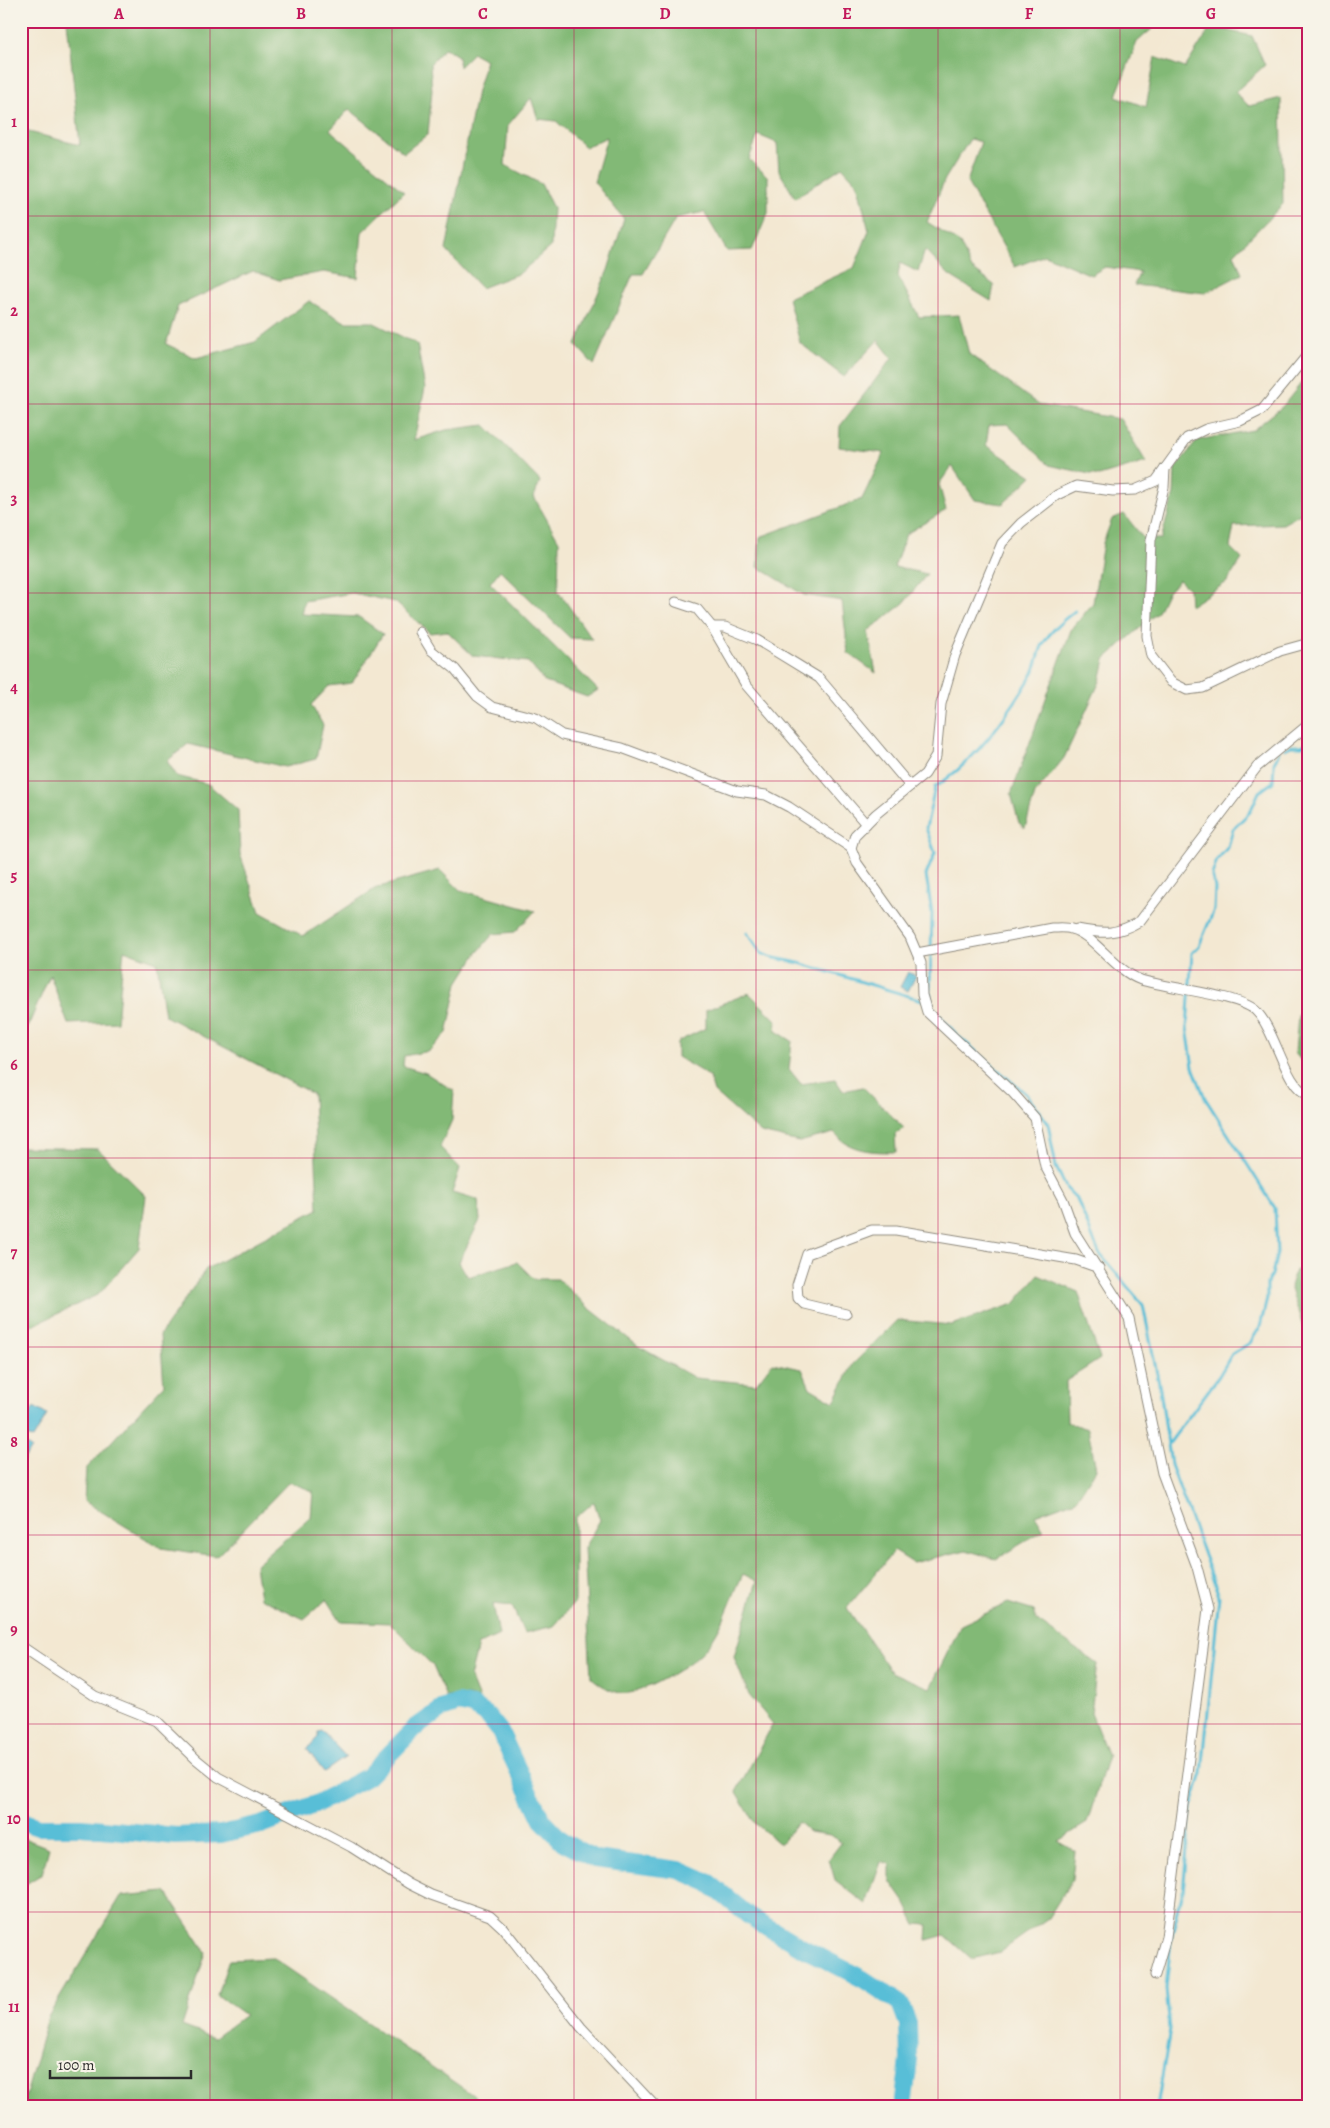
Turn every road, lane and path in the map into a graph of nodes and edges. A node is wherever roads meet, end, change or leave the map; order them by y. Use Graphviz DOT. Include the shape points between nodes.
graph roads {
  1 [pos="1309,353"];
  2 [pos="1165,468"];
  3 [pos="676,602"];
  4 [pos="712,627"];
  5 [pos="420,632"];
  6 [pos="1309,643"];
  7 [pos="1309,724"];
  8 [pos="910,786"];
  9 [pos="866,824"];
  10 [pos="851,848"];
  11 [pos="1071,928"];
  12 [pos="917,953"];
  13 [pos="1309,1095"];
  14 [pos="1100,1268"];
  15 [pos="846,1314"];
  16 [pos="21,1646"];
  17 [pos="1155,1975"];
  18 [pos="656,2107"];
  1 -- 2 [label="street" via="1262,410 1240,421 1206,429 1187,438"];
  2 -- 6 [label="street" via="1164,487 1151,540 1147,636 1151,656 1171,682 1187,690 1203,688 1280,651"];
  2 -- 8 [label="street" via="1156,481 1135,490 1076,486 1058,495 1021,523 1002,543 955,655 941,704 936,756 925,774"];
  3 -- 4 [label="street" via="697,609"];
  4 -- 8 [label="street" via="725,627 757,640 819,678"];
  4 -- 9 [label="street" via="746,685"];
  5 -- 10 [label="street" via="431,650 492,707 536,718 562,735 622,748 737,792 766,795"];
  7 -- 11 [label="street" via="1257,767 1140,921 1122,931 1096,933"];
  8 -- 9 [label="street"];
  9 -- 10 [label="street" via="855,835"];
  10 -- 12 [label="street" via="857,863 910,937"];
  11 -- 12 [label="street" via="1052,928"];
  11 -- 13 [label="street" via="1140,980 1238,1002 1254,1010 1272,1033 1293,1081 1304,1094"];
  12 -- 14 [label="street" via="921,963 922,999 927,1012 1034,1118 1045,1166 1063,1200 1075,1233"];
  14 -- 15 [label="street" via="1067,1258 896,1230 872,1230 824,1250 813,1250 804,1262 797,1285 798,1298 804,1304"];
  14 -- 17 [label="street" via="1129,1318 1162,1473 1197,1567 1208,1609 1166,1937"];
  16 -- 18 [label="street" via="95,1696 157,1721 218,1777 351,1847 424,1891 490,1916 581,2027"];
}
